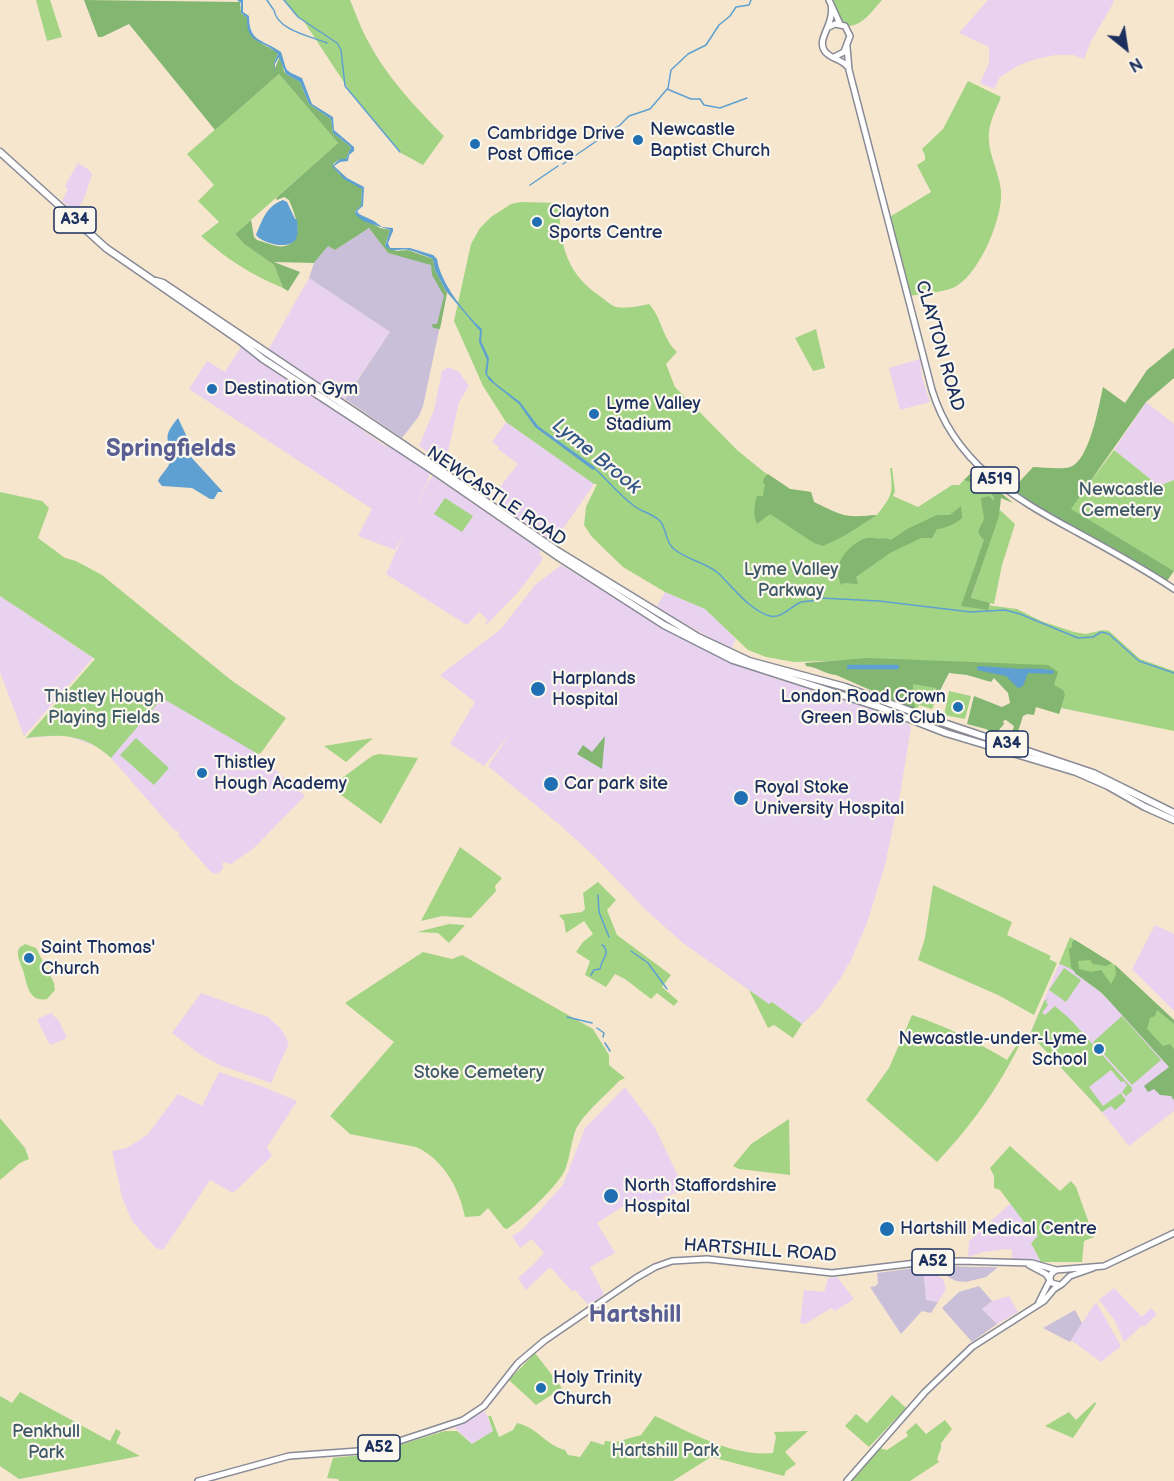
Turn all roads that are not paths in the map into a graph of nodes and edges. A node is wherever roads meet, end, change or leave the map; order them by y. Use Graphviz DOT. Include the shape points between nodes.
graph roads {
  1 [pos="830,2"];
  2 [pos="840,24"];
  3 [pos="829,27"];
  4 [pos="847,47"];
  5 [pos="834,57"];
  6 [pos="849,70"];
  7 [pos="0,152"];
  8 [pos="191,306"];
  9 [pos="263,355"];
  10 [pos="405,450"];
  11 [pos="1174,589"];
  12 [pos="668,625"];
  13 [pos="937,721"];
  14 [pos="934,729"];
  15 [pos="1148,800"];
  16 [pos="1145,807"];
  17 [pos="1174,813"];
  18 [pos="1174,820"];
  19 [pos="1174,1233"];
  20 [pos="1024,1264"];
  21 [pos="1095,1268"];
  22 [pos="1058,1270"];
  23 [pos="1050,1279"];
  24 [pos="1065,1280"];
  25 [pos="1059,1286"];
  26 [pos="1038,1304"];
  27 [pos="198,1481"];
  28 [pos="847,1481"];
  1 -- 2 [label="main road, A519"];
  1 -- 3 [label="main road, A519"];
  2 -- 3 [label="main road"];
  2 -- 4 [label="main road, A519" via="850,36"];
  3 -- 5 [label="main road, A519" via="822,43 826,53"];
  4 -- 5 [label="main road"];
  4 -- 6 [label="main road, CLAYTON ROAD / A519"];
  5 -- 6 [label="main road"];
  6 -- 11 [label="main road, CLAYTON ROAD / A519" via="932,390 951,433 987,474 1020,501"];
  7 -- 8 [label="highway, NEWCASTLE ROAD / A34" via="106,248 163,283"];
  8 -- 9 [label="highway, NEWCASTLE ROAD / A34"];
  8 -- 9 [label="highway, NEWCASTLE ROAD / A34" via="241,336"];
  9 -- 10 [label="highway, NEWCASTLE ROAD / A34"];
  9 -- 10 [label="highway, NEWCASTLE ROAD / A34"];
  10 -- 12 [label="highway, NEWCASTLE ROAD / A34" via="560,558"];
  12 -- 13 [label="highway, NEWCASTLE ROAD / A34" via="734,655 845,687"];
  12 -- 14 [label="highway, NEWCASTLE ROAD / A34" via="732,660"];
  13 -- 14 [label="highway"];
  13 -- 15 [label="highway, A34" via="1093,773"];
  14 -- 16 [label="highway, A34" via="1076,772"];
  15 -- 16 [label="highway"];
  15 -- 17 [label="highway, A34"];
  16 -- 18 [label="highway, A34"];
  19 -- 21 [label="main road, A52"];
  20 -- 22 [label="main road, HARTSHILL ROAD / A52"];
  20 -- 23 [label="main road, HARTSHILL ROAD / A52" via="1037,1268"];
  20 -- 27 [label="main road, HARTSHILL ROAD / A52" via="932,1262 832,1273 707,1259 672,1261 636,1278 544,1341 518,1363 484,1406 463,1420 372,1450 289,1455"];
  21 -- 22 [label="main road, A52"];
  21 -- 24 [label="main road, A52"];
  22 -- 23 [label="main road"];
  22 -- 24 [label="main road" via="1065,1273"];
  23 -- 25 [label="main road, A52"];
  23 -- 26 [label="main road"];
  24 -- 25 [label="main road, A52"];
  25 -- 26 [label="main road"];
  26 -- 28 [label="main road" via="959,1359"];
}
